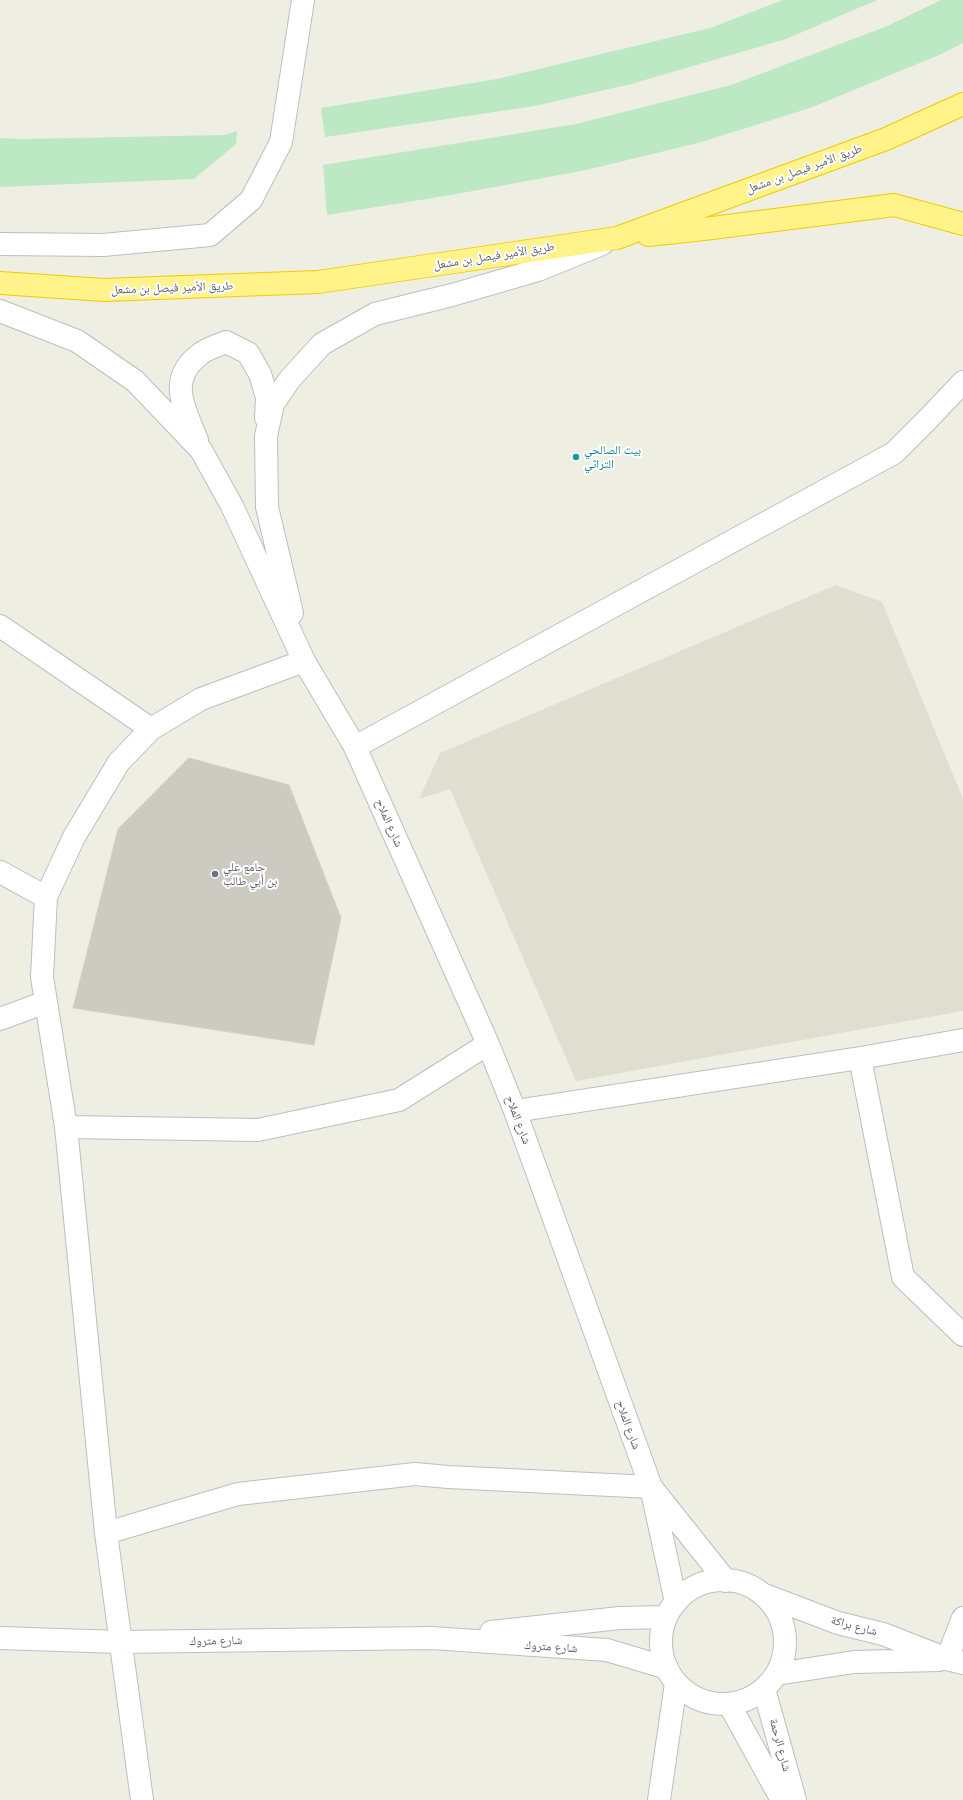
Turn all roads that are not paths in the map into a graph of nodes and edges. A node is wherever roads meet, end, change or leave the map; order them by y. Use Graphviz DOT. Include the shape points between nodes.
graph roads {
  1 [pos="303,0"];
  2 [pos="963,104"];
  3 [pos="963,224"];
  4 [pos="617,238"];
  5 [pos="0,244"];
  6 [pos="0,283"];
  7 [pos="0,312"];
  8 [pos="963,382"];
  9 [pos="266,436"];
  10 [pos="201,450"];
  11 [pos="0,626"];
  12 [pos="304,661"];
  13 [pos="151,729"];
  14 [pos="355,747"];
  15 [pos="0,872"];
  16 [pos="46,897"];
  17 [pos="46,1002"];
  18 [pos="0,1019"];
  19 [pos="963,1040"];
  20 [pos="488,1044"];
  21 [pos="860,1058"];
  22 [pos="515,1111"];
  23 [pos="66,1127"];
  24 [pos="963,1335"];
  25 [pos="651,1487"];
  26 [pos="106,1533"];
  27 [pos="726,1581"];
  28 [pos="761,1594"];
  29 [pos="671,1610"];
  30 [pos="963,1618"];
  31 [pos="0,1638"];
  32 [pos="432,1638"];
  33 [pos="120,1642"];
  34 [pos="955,1661"];
  35 [pos="671,1676"];
  36 [pos="770,1681"];
  37 [pos="729,1704"];
  38 [pos="655,1798"];
  39 [pos="142,1800"];
  40 [pos="782,1800"];
  41 [pos="795,1800"];
  1 -- 5 [label="street" via="281,142 251,200 210,235 103,245"];
  2 -- 4 [label="highway, طريق الأمير فيصل بن مشعل" via="886,139"];
  3 -- 4 [label="highway" via="894,204"];
  4 -- 6 [label="highway, طريق الأمير فيصل بن مشعل" via="318,282 104,290"];
  4 -- 9 [label="street" via="538,270 375,314 322,344 290,378 273,404"];
  7 -- 10 [label="street" via="78,340 135,381"];
  8 -- 14 [label="street" via="894,452"];
  9 -- 10 [label="street" via="267,398 260,374 248,353 226,342 199,355 186,367 179,389"];
  9 -- 12 [label="street" via="266,507"];
  10 -- 12 [label="street" via="232,506"];
  11 -- 13 [label="street"];
  12 -- 13 [label="street" via="201,699"];
  12 -- 14 [label="street, شارع الملاح"];
  13 -- 16 [label="street" via="119,762 74,837"];
  14 -- 20 [label="street, شارع الملاح"];
  15 -- 16 [label="street"];
  16 -- 17 [label="street" via="42,977"];
  17 -- 18 [label="street"];
  17 -- 23 [label="street"];
  19 -- 21 [label="street"];
  20 -- 22 [label="street, شارع الملاح"];
  20 -- 23 [label="street" via="398,1100 258,1130"];
  21 -- 22 [label="street"];
  21 -- 24 [label="street" via="903,1277"];
  22 -- 25 [label="street, شارع الملاح"];
  23 -- 26 [label="street"];
  25 -- 26 [label="street" via="415,1474 238,1494"];
  25 -- 27 [label="street"];
  25 -- 29 [label="street, شارع الملاح"];
  26 -- 33 [label="street"];
  27 -- 28 [label="street" via="745,1584"];
  27 -- 29 [label="street" via="708,1582 690,1590"];
  28 -- 34 [label="street, شارع براكة" via="838,1623 883,1634"];
  28 -- 36 [label="street" via="774,1606 782,1622 785,1639 783,1657"];
  29 -- 32 [label="street, شارع متروك" via="620,1618"];
  29 -- 35 [label="street" via="662,1634 661,1652"];
  30 -- 34 [label="street"];
  31 -- 33 [label="street, شارع متروك"];
  32 -- 33 [label="street, شارع متروك"];
  32 -- 35 [label="street, شارع متروك" via="607,1650"];
  33 -- 39 [label="street"];
  34 -- 36 [label="street" via="854,1662"];
  35 -- 37 [label="street" via="691,1696 709,1703"];
  35 -- 38 [label="street"];
  36 -- 37 [label="street" via="748,1699"];
  36 -- 41 [label="street, شارع الرحمة"];
  37 -- 40 [label="street, شارع الرحمة"];
}
